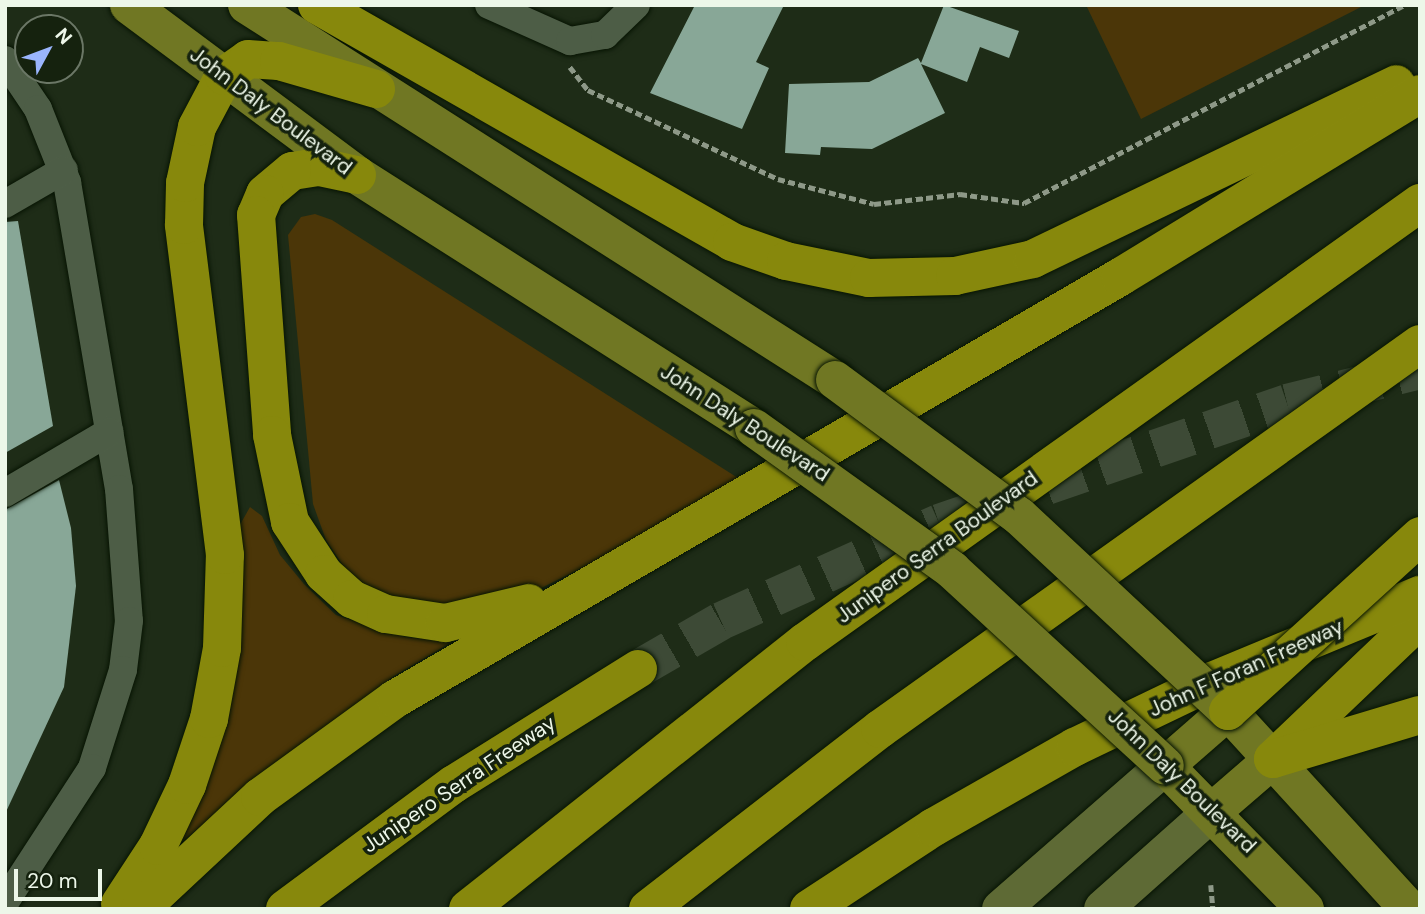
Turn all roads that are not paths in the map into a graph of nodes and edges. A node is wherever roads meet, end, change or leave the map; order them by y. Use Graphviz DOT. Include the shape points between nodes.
graph roads {
  1 [pos="129,5"];
  2 [pos="247,5"];
  3 [pos="317,5"];
  4 [pos="489,5"];
  5 [pos="636,5"];
  6 [pos="5,60"];
  7 [pos="1420,73"];
  8 [pos="224,76"];
  9 [pos="376,89"];
  10 [pos="1420,94"];
  11 [pos="64,170"];
  12 [pos="357,175"];
  13 [pos="1420,203"];
  14 [pos="5,204"];
  15 [pos="1420,344"];
  16 [pos="109,432"];
  17 [pos="756,489"];
  18 [pos="5,493"];
  19 [pos="1420,536"];
  20 [pos="1420,595"];
  21 [pos="1420,619"];
  22 [pos="638,669"];
  23 [pos="1228,712"];
  24 [pos="1420,715"];
  25 [pos="1273,759"];
  26 [pos="1165,766"];
  27 [pos="1213,811"];
  28 [pos="5,902"];
  29 [pos="117,909"];
  30 [pos="139,909"];
  31 [pos="285,909"];
  32 [pos="468,909"];
  33 [pos="648,909"];
  34 [pos="809,909"];
  35 [pos="1001,909"];
  36 [pos="1103,909"];
  37 [pos="1305,909"];
  38 [pos="1409,909"];
  1 -- 8 [label="main road, John Daly Boulevard"];
  2 -- 9 [label="main road"];
  3 -- 7 [label="highway" via="732,242 814,269 889,279 955,276 1044,255"];
  4 -- 5 [label="street" via="570,41 605,35"];
  6 -- 11 [label="street" via="38,109"];
  8 -- 9 [label="highway" via="248,59 268,58"];
  8 -- 12 [label="main road, John Daly Boulevard"];
  8 -- 29 [label="highway" via="197,127 184,202 225,555 222,648 209,719 187,785 158,846"];
  9 -- 23 [label="main road, bridge" via="835,380 1029,524"];
  10 -- 17 [label="highway" via="1143,263"];
  11 -- 14 [label="street"];
  11 -- 16 [label="street"];
  12 -- 17 [label="highway" via="318,167 292,171 265,194 255,225 278,484 299,542 337,587 368,607 404,619 445,623 488,617 555,592"];
  12 -- 26 [label="main road, John Daly Boulevard, bridge" via="857,496 952,570"];
  13 -- 32 [label="highway, Junipero Serra Boulevard" via="804,642"];
  15 -- 33 [label="highway" via="891,721"];
  16 -- 18 [label="street"];
  16 -- 28 [label="street" via="128,573 123,670 92,768"];
  17 -- 30 [label="highway" via="360,722 233,820"];
  19 -- 23 [label="highway, bridge"];
  20 -- 34 [label="highway, John F Foran Freeway" via="1212,681 1075,747 956,814"];
  21 -- 25 [label="highway"];
  22 -- 31 [label="highway, Junipero Serra Freeway" via="464,777"];
  23 -- 25 [label="main road"];
  23 -- 26 [label="main road"];
  24 -- 25 [label="highway"];
  25 -- 27 [label="main road"];
  25 -- 38 [label="main road"];
  26 -- 27 [label="main road, John Daly Boulevard"];
  26 -- 35 [label="main road"];
  27 -- 36 [label="main road"];
  27 -- 37 [label="main road, John Daly Boulevard"];
}
